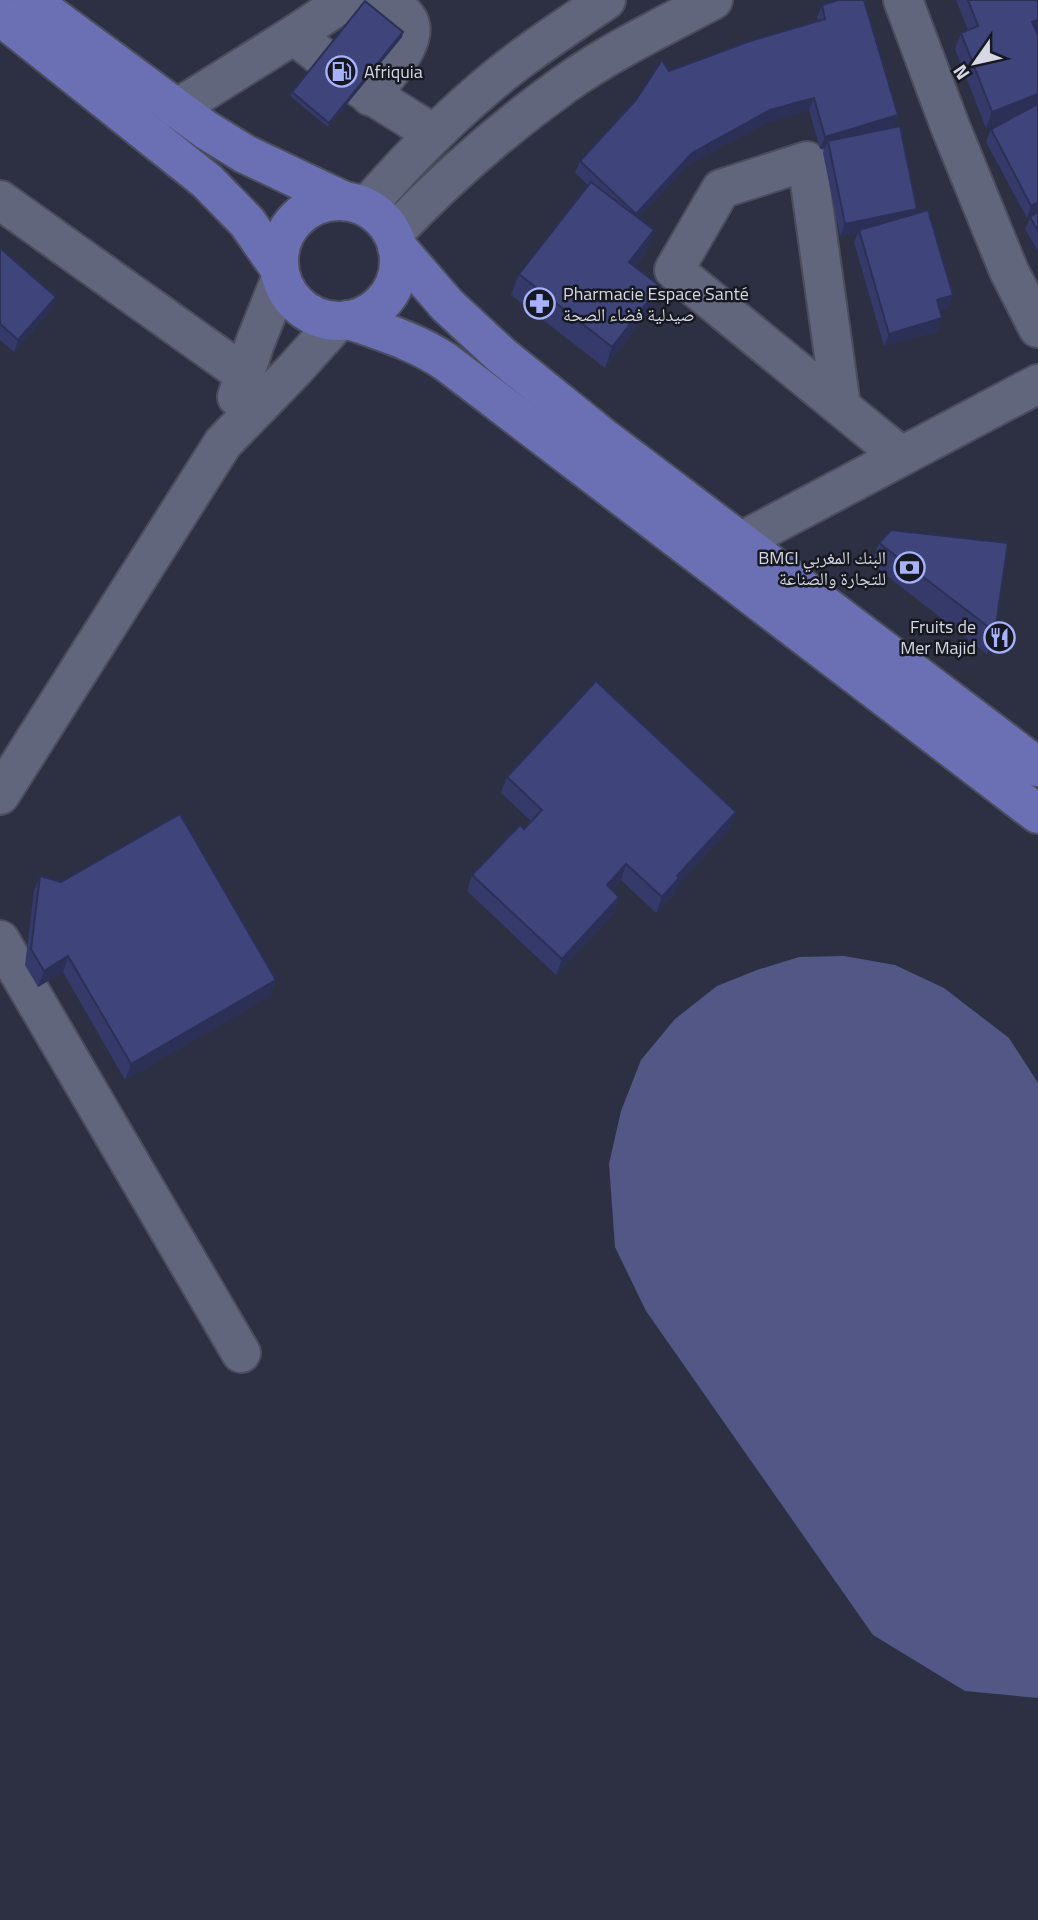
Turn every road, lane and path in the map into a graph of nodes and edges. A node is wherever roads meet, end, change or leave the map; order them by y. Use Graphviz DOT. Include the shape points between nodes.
graph roads {
  1 [pos="30,0"];
  2 [pos="348,0"];
  3 [pos="606,0"];
  4 [pos="713,0"];
  5 [pos="903,0"];
  6 [pos="402,5"];
  7 [pos="0,16"];
  8 [pos="176,109"];
  9 [pos="435,134"];
  10 [pos="0,200"];
  11 [pos="354,204"];
  12 [pos="395,240"];
  13 [pos="280,273"];
  14 [pos="344,321"];
  15 [pos="1038,328"];
  16 [pos="245,375"];
  17 [pos="1038,384"];
  18 [pos="841,407"];
  19 [pos="223,443"];
  20 [pos="901,456"];
  21 [pos="740,542"];
  22 [pos="1038,767"];
  23 [pos="0,795"];
  24 [pos="1038,814"];
  25 [pos="0,940"];
  26 [pos="241,1353"];
  1 -- 8 [label="main road"];
  2 -- 8 [label="street" via="308,46"];
  3 -- 9 [label="street" via="521,58"];
  4 -- 12 [label="street" via="567,83 489,141 433,192"];
  5 -- 15 [label="street" via="1009,271"];
  6 -- 9 [label="street" via="412,27 410,40 365,92"];
  7 -- 13 [label="main road" via="207,181 247,222"];
  8 -- 11 [label="main road" via="245,154"];
  9 -- 11 [label="street"];
  10 -- 16 [label="street"];
  11 -- 12 [label="main road" via="377,214"];
  11 -- 13 [label="main road" via="316,205 295,220 282,242"];
  12 -- 14 [label="main road" via="397,275 385,300 363,317"];
  12 -- 21 [label="main road" via="447,305 501,355"];
  13 -- 14 [label="main road" via="289,295 303,309 319,318"];
  13 -- 16 [label="street"];
  14 -- 19 [label="street"];
  14 -- 24 [label="main road" via="400,338 446,362"];
  16 -- 19 [label="street"];
  17 -- 20 [label="street"];
  18 -- 18 [label="street" via="674,270 721,188 807,161"];
  18 -- 20 [label="street"];
  19 -- 23 [label="street"];
  20 -- 21 [label="street"];
  21 -- 22 [label="main road"];
  25 -- 26 [label="street"];
}
